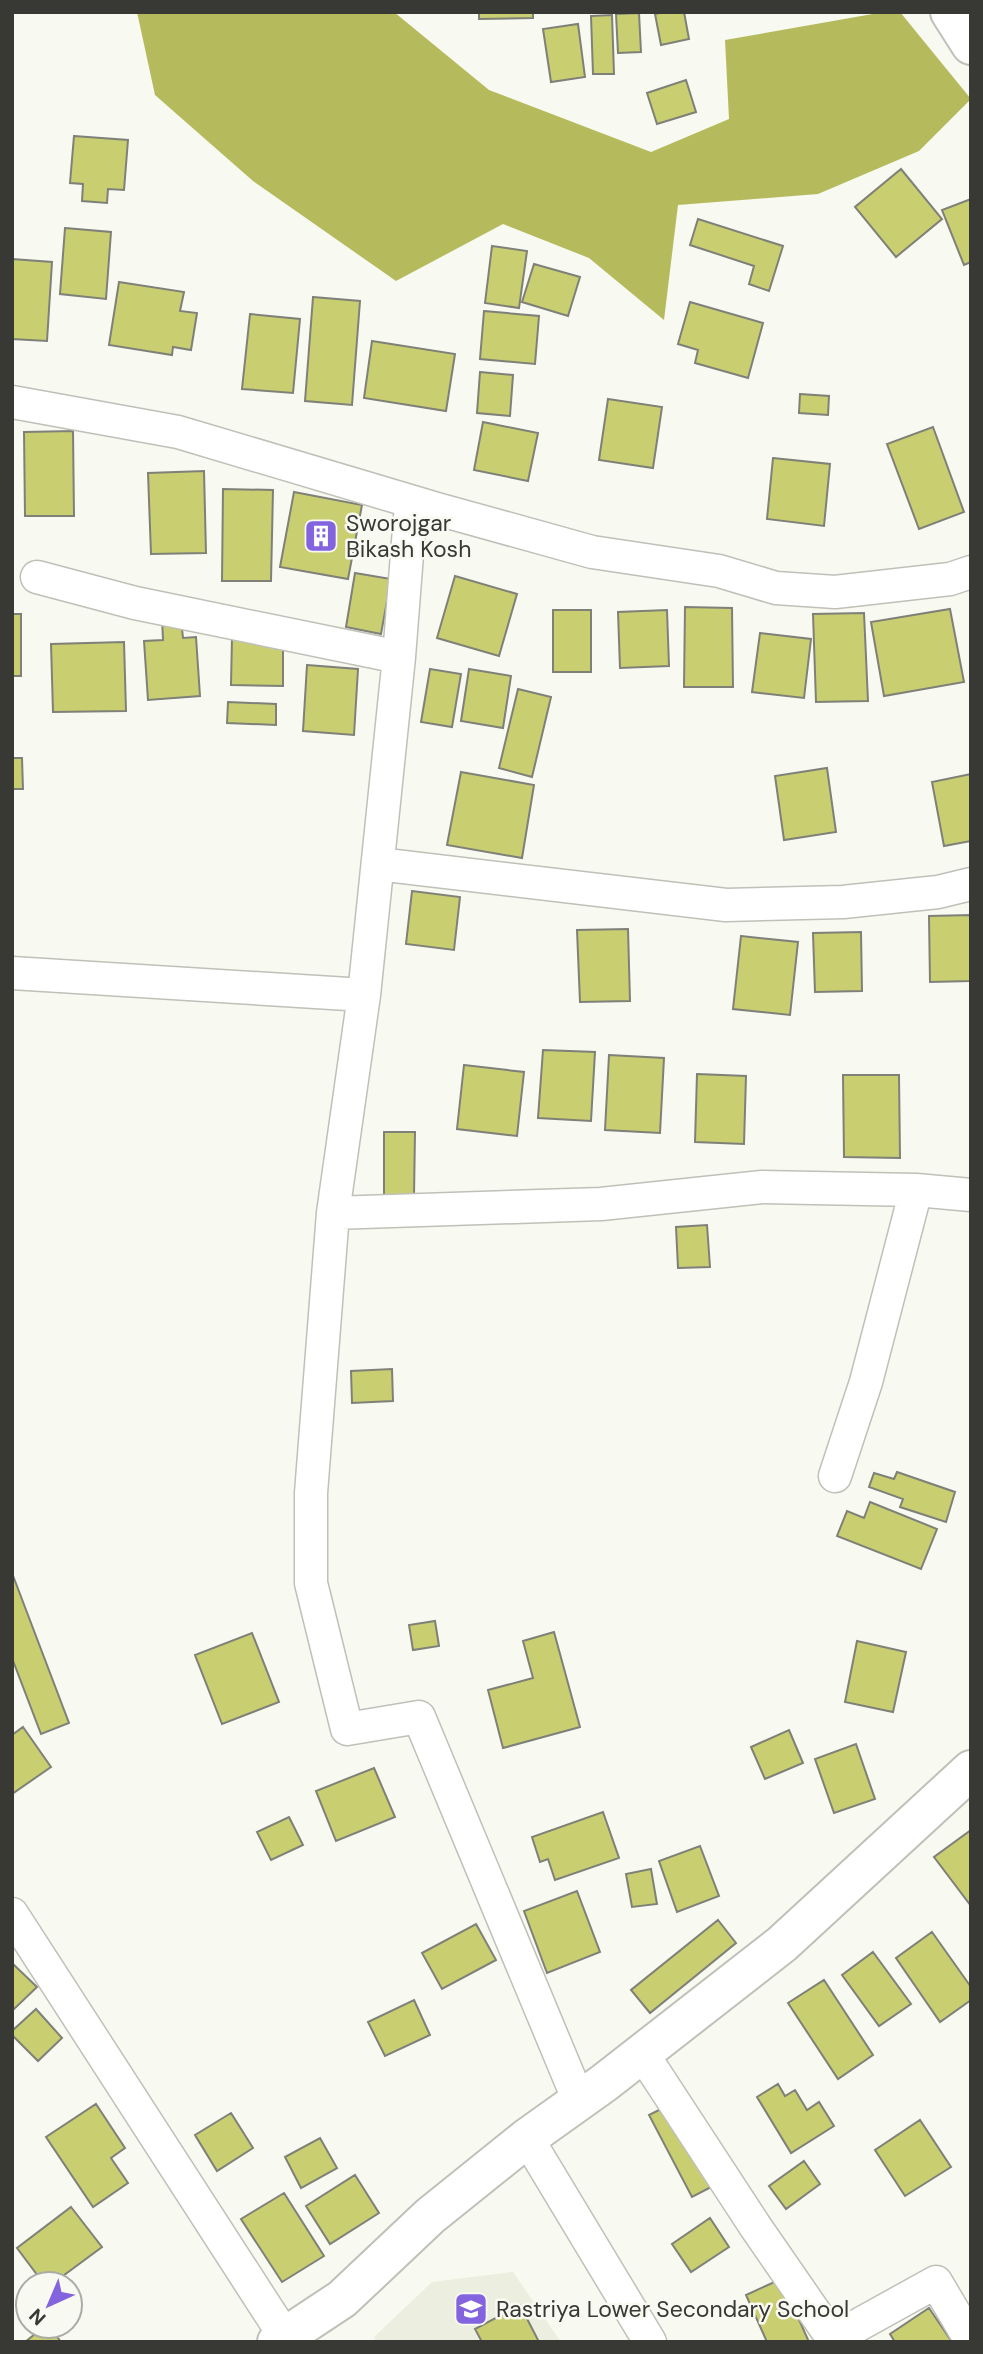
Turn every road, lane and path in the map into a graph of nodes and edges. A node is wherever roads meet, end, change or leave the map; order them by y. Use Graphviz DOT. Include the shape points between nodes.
graph roads {
  1 [pos="950,12"];
  2 [pos="971,45"];
  3 [pos="12,402"];
  4 [pos="437,509"];
  5 [pos="971,572"];
  6 [pos="37,577"];
  7 [pos="399,657"];
  8 [pos="378,864"];
  9 [pos="971,884"];
  10 [pos="12,972"];
  11 [pos="364,995"];
  12 [pos="916,1191"];
  13 [pos="971,1195"];
  14 [pos="333,1213"];
  15 [pos="835,1476"];
  16 [pos="971,1770"];
  17 [pos="12,1914"];
  18 [pos="642,2053"];
  19 [pos="579,2101"];
  20 [pos="527,2138"];
  21 [pos="280,2339"];
  22 [pos="971,2341"];
  23 [pos="650,2342"];
  1 -- 2 [label="street"];
  3 -- 4 [label="street" via="178,432"];
  4 -- 5 [label="street" via="592,552 719,571 776,588 835,592 950,579"];
  4 -- 7 [label="street" via="410,516"];
  6 -- 7 [label="street" via="135,603"];
  7 -- 8 [label="street"];
  8 -- 9 [label="street" via="726,905 843,902"];
  8 -- 11 [label="street"];
  10 -- 11 [label="street"];
  11 -- 14 [label="street"];
  12 -- 13 [label="street"];
  12 -- 14 [label="street" via="762,1187 601,1204"];
  12 -- 15 [label="street" via="866,1382"];
  14 -- 19 [label="street" via="311,1493 311,1583 347,1729 419,1717"];
  16 -- 18 [label="street" via="782,1944"];
  17 -- 21 [label="street"];
  18 -- 19 [label="street"];
  18 -- 22 [label="street" via="833,2339 936,2282"];
  19 -- 20 [label="street"];
  20 -- 21 [label="street" via="430,2216 342,2299"];
  20 -- 23 [label="street"];
}
